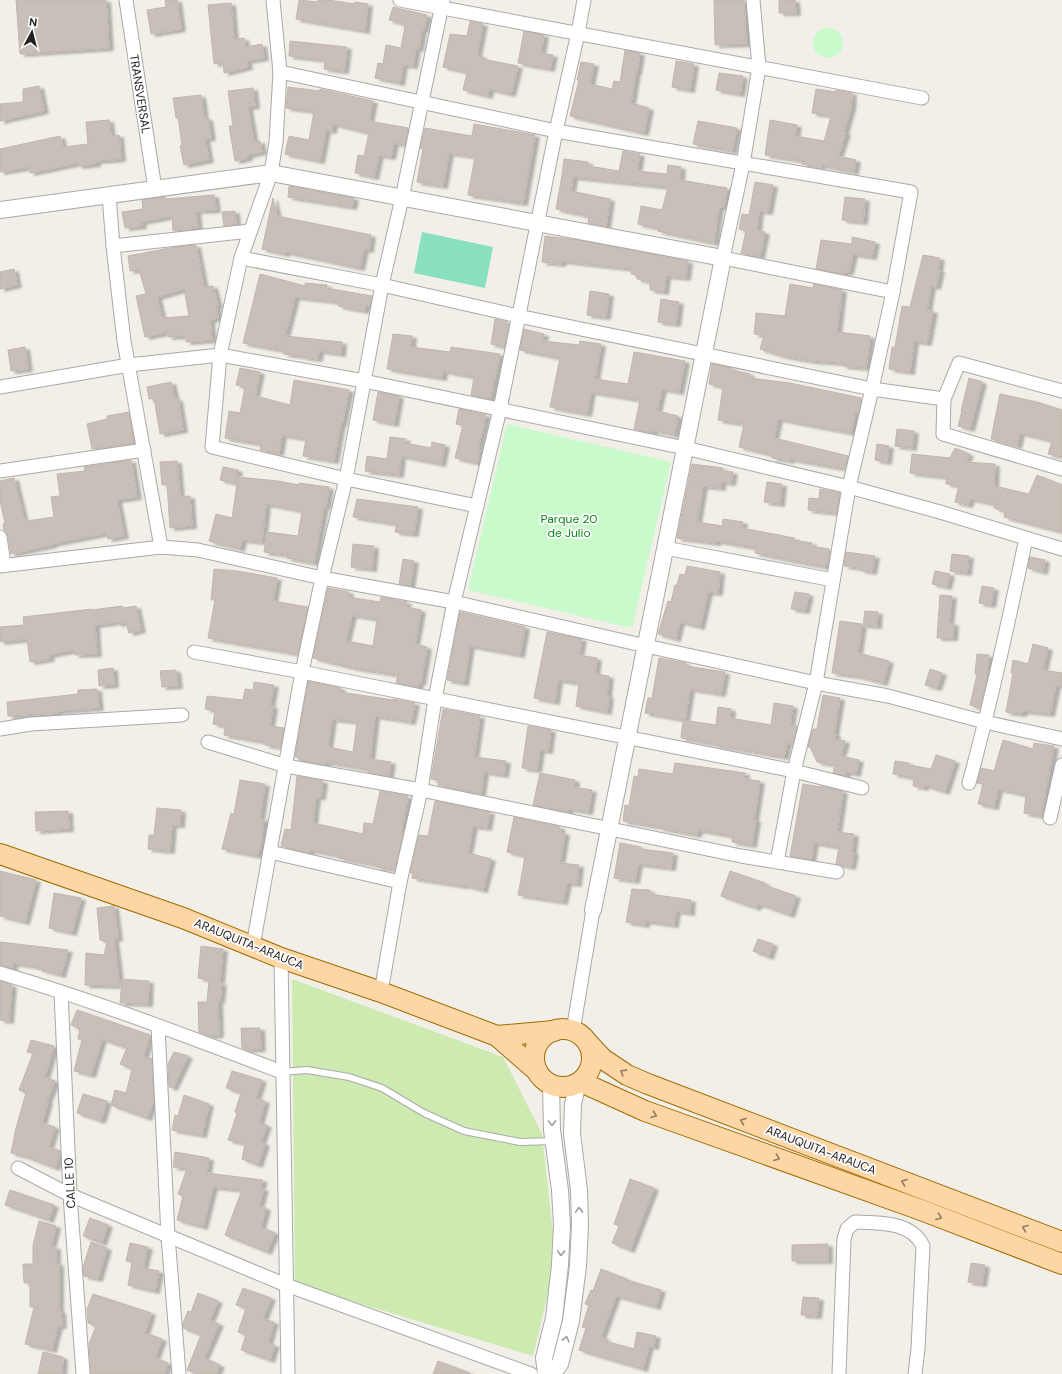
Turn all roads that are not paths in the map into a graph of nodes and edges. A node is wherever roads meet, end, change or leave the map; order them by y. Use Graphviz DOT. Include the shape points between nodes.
graph roads {
  1 [pos="126,0"];
  2 [pos="273,0"];
  3 [pos="400,0"];
  4 [pos="584,0"];
  5 [pos="753,0"];
  6 [pos="442,4"];
  7 [pos="578,33"];
  8 [pos="759,67"];
  9 [pos="280,72"];
  10 [pos="922,98"];
  11 [pos="422,102"];
  12 [pos="556,131"];
  13 [pos="743,164"];
  14 [pos="271,173"];
  15 [pos="155,189"];
  16 [pos="109,195"];
  17 [pos="402,198"];
  18 [pos="0,210"];
  19 [pos="537,223"];
  20 [pos="250,231"];
  21 [pos="113,246"];
  22 [pos="241,258"];
  23 [pos="723,258"];
  24 [pos="382,285"];
  25 [pos="893,292"];
  26 [pos="518,316"];
  27 [pos="220,355"];
  28 [pos="704,355"];
  29 [pos="129,365"];
  30 [pos="364,381"];
  31 [pos="0,387"];
  32 [pos="872,389"];
  33 [pos="1062,391"];
  34 [pos="944,399"];
  35 [pos="500,410"];
  36 [pos="686,448"];
  37 [pos="144,450"];
  38 [pos="1062,469"];
  39 [pos="0,471"];
  40 [pos="346,479"];
  41 [pos="849,487"];
  42 [pos="477,506"];
  43 [pos="0,537"];
  44 [pos="1026,538"];
  45 [pos="161,546"];
  46 [pos="665,548"];
  47 [pos="1062,549"];
  48 [pos="2,565"];
  49 [pos="322,578"];
  50 [pos="833,580"];
  51 [pos="454,602"];
  52 [pos="646,646"];
  53 [pos="194,652"];
  54 [pos="302,672"];
  55 [pos="816,683"];
  56 [pos="435,699"];
  57 [pos="182,715"];
  58 [pos="985,722"];
  59 [pos="0,729"];
  60 [pos="627,739"];
  61 [pos="1062,739"];
  62 [pos="208,742"];
  63 [pos="1062,765"];
  64 [pos="286,766"];
  65 [pos="794,771"];
  66 [pos="969,784"];
  67 [pos="862,788"];
  68 [pos="421,790"];
  69 [pos="1050,818"];
  70 [pos="610,828"];
  71 [pos="270,852"];
  72 [pos="0,854"];
  73 [pos="777,862"];
  74 [pos="837,872"];
  75 [pos="400,882"];
  76 [pos="593,910"];
  77 [pos="253,946"];
  78 [pos="280,958"];
  79 [pos="0,973"];
  80 [pos="61,992"];
  81 [pos="381,992"];
  82 [pos="158,1026"];
  83 [pos="554,1031"];
  84 [pos="573,1031"];
  85 [pos="496,1036"];
  86 [pos="588,1043"];
  87 [pos="282,1072"];
  88 [pos="544,1078"];
  89 [pos="579,1082"];
  90 [pos="554,1142"];
  91 [pos="18,1168"];
  92 [pos="70,1195"];
  93 [pos="168,1236"];
  94 [pos="1062,1242"];
  95 [pos="1062,1264"];
  96 [pos="286,1285"];
  97 [pos="83,1374"];
  98 [pos="179,1374"];
  99 [pos="288,1374"];
  100 [pos="531,1374"];
  101 [pos="546,1374"];
  102 [pos="552,1374"];
  103 [pos="839,1374"];
  104 [pos="915,1374"];
  1 -- 15 [label="street, TRANSVERSAL"];
  2 -- 9 [label="street"];
  3 -- 6 [label="street"];
  4 -- 7 [label="street"];
  5 -- 8 [label="street"];
  6 -- 7 [label="street"];
  6 -- 11 [label="street"];
  7 -- 8 [label="street"];
  7 -- 12 [label="street"];
  8 -- 10 [label="street"];
  8 -- 13 [label="street"];
  9 -- 11 [label="street"];
  9 -- 14 [label="street" via="276,142"];
  11 -- 12 [label="street"];
  11 -- 17 [label="street"];
  12 -- 13 [label="street"];
  12 -- 19 [label="street"];
  13 -- 23 [label="street"];
  13 -- 25 [label="street" via="911,192"];
  14 -- 15 [label="street"];
  14 -- 17 [label="street"];
  14 -- 20 [label="street"];
  15 -- 16 [label="street"];
  16 -- 18 [label="street"];
  16 -- 21 [label="street"];
  17 -- 19 [label="street"];
  17 -- 24 [label="street"];
  19 -- 23 [label="street"];
  19 -- 26 [label="street"];
  20 -- 21 [label="street"];
  20 -- 22 [label="street"];
  21 -- 29 [label="street"];
  22 -- 24 [label="street"];
  22 -- 27 [label="street"];
  23 -- 25 [label="street"];
  23 -- 28 [label="street"];
  24 -- 26 [label="street"];
  24 -- 30 [label="street"];
  25 -- 32 [label="street"];
  26 -- 28 [label="street"];
  26 -- 35 [label="street"];
  27 -- 29 [label="street"];
  27 -- 30 [label="street"];
  27 -- 40 [label="street" via="212,447"];
  28 -- 32 [label="street"];
  28 -- 36 [label="street"];
  29 -- 31 [label="street"];
  29 -- 37 [label="street"];
  30 -- 35 [label="street"];
  30 -- 40 [label="street"];
  32 -- 34 [label="street"];
  32 -- 41 [label="street"];
  33 -- 34 [label="street" via="959,363"];
  34 -- 38 [label="street" via="943,434"];
  35 -- 36 [label="street"];
  35 -- 42 [label="street"];
  36 -- 41 [label="street"];
  36 -- 46 [label="street"];
  37 -- 39 [label="street"];
  37 -- 45 [label="street"];
  40 -- 42 [label="street"];
  40 -- 49 [label="street"];
  41 -- 44 [label="street"];
  41 -- 50 [label="street"];
  42 -- 51 [label="street"];
  43 -- 48 [label="street"];
  44 -- 47 [label="street"];
  44 -- 58 [label="street" via="1008,628"];
  45 -- 48 [label="street"];
  45 -- 49 [label="street" via="198,550"];
  46 -- 50 [label="street"];
  46 -- 52 [label="street"];
  49 -- 51 [label="street"];
  49 -- 54 [label="street"];
  50 -- 55 [label="street"];
  51 -- 52 [label="street"];
  51 -- 56 [label="street"];
  52 -- 55 [label="street"];
  52 -- 60 [label="street"];
  53 -- 54 [label="street"];
  54 -- 56 [label="street"];
  54 -- 64 [label="street"];
  55 -- 58 [label="street" via="888,696"];
  55 -- 65 [label="street"];
  56 -- 60 [label="street"];
  56 -- 68 [label="street"];
  57 -- 59 [label="street" via="31,724"];
  58 -- 61 [label="street"];
  58 -- 66 [label="street"];
  60 -- 65 [label="street"];
  60 -- 70 [label="street"];
  62 -- 64 [label="street"];
  63 -- 69 [label="street"];
  64 -- 68 [label="street"];
  64 -- 71 [label="street"];
  65 -- 67 [label="street"];
  65 -- 73 [label="street"];
  68 -- 70 [label="street"];
  68 -- 75 [label="street"];
  70 -- 73 [label="street"];
  70 -- 76 [label="street"];
  71 -- 75 [label="street"];
  71 -- 77 [label="street"];
  72 -- 77 [label="main road, ARAUQUITA-ARAUCA" via="183,918"];
  73 -- 74 [label="street"];
  75 -- 81 [label="street"];
  76 -- 84 [label="street"];
  77 -- 78 [label="main road, ARAUQUITA-ARAUCA"];
  78 -- 81 [label="main road, ARAUQUITA-ARAUCA"];
  78 -- 87 [label="street"];
  79 -- 80 [label="street"];
  80 -- 82 [label="street"];
  80 -- 92 [label="street, CALLE 10"];
  81 -- 85 [label="main road, ARAUQUITA-ARAUCA"];
  82 -- 87 [label="street"];
  82 -- 93 [label="street"];
  83 -- 84 [label="main road"];
  83 -- 85 [label="main road"];
  83 -- 88 [label="main road" via="540,1040 534,1055 534,1063"];
  84 -- 86 [label="main road"];
  85 -- 88 [label="main road"];
  86 -- 89 [label="main road" via="592,1051 591,1068"];
  94 -- 86 [label="main road, ARAUQUITA-ARAUCA, one-way" via="648,1084 603,1059"];
  87 -- 90 [label="lane" via="307,1070 349,1077 382,1088 424,1113 464,1131 520,1142"];
  87 -- 96 [label="street"];
  88 -- 89 [label="main road" via="560,1087"];
  88 -- 90 [label="street, one-way"];
  89 -- 95 [label="main road, ARAUQUITA-ARAUCA, one-way" via="645,1112 921,1210"];
  102 -- 89 [label="street, one-way" via="560,1364 571,1321 578,1266 579,1190 572,1134 573,1104"];
  90 -- 101 [label="street, one-way" via="560,1190 561,1238 554,1318 544,1358"];
  91 -- 92 [label="street"];
  92 -- 93 [label="street"];
  92 -- 97 [label="street, CALLE 10"];
  93 -- 96 [label="street"];
  93 -- 98 [label="street"];
  96 -- 99 [label="street"];
  96 -- 100 [label="street"];
  103 -- 104 [label="street" via="844,1239 847,1230 855,1222 893,1224 912,1232 923,1246"];
}
